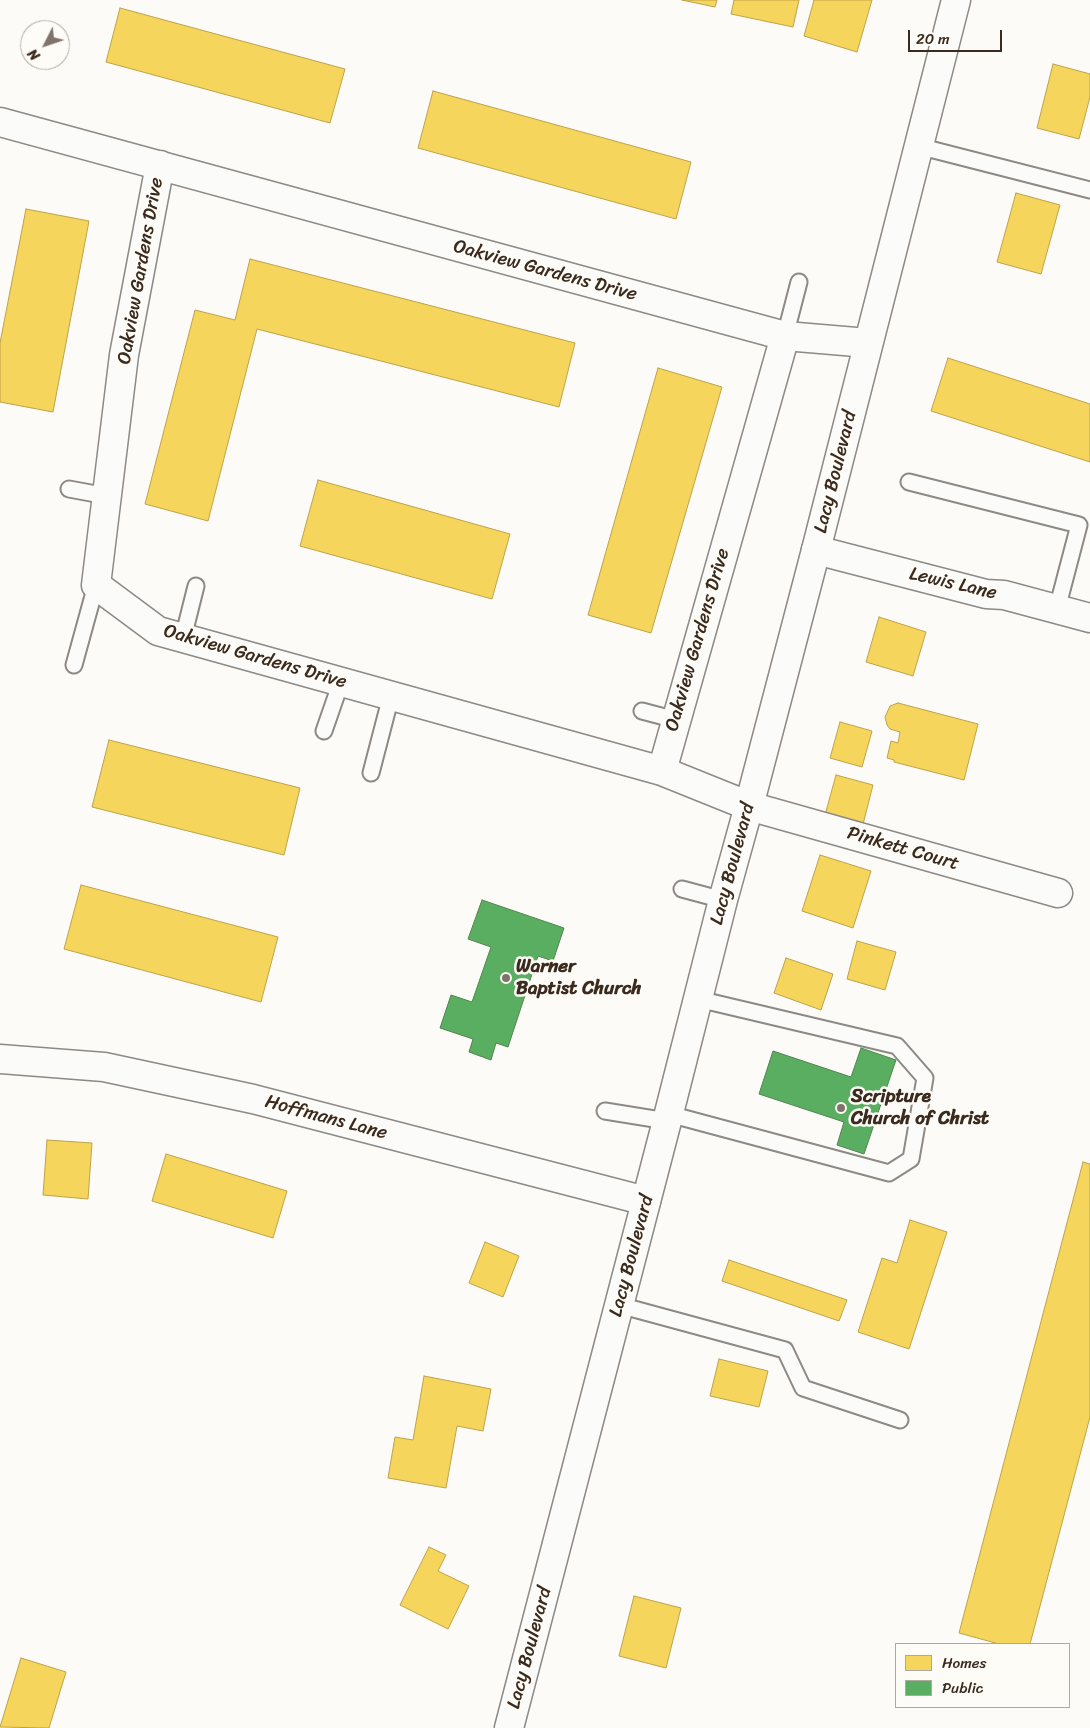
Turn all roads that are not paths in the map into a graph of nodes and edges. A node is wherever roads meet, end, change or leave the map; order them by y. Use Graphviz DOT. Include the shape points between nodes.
graph roads {
  1 [pos="956,0"];
  2 [pos="0,122"];
  3 [pos="918,146"];
  4 [pos="160,165"];
  5 [pos="1090,190"];
  6 [pos="799,282"];
  7 [pos="785,336"];
  8 [pos="868,343"];
  9 [pos="909,482"];
  10 [pos="70,488"];
  11 [pos="107,496"];
  12 [pos="816,550"];
  13 [pos="96,585"];
  14 [pos="196,586"];
  15 [pos="1057,609"];
  16 [pos="1090,618"];
  17 [pos="183,638"];
  18 [pos="74,665"];
  19 [pos="341,682"];
  20 [pos="391,696"];
  21 [pos="642,711"];
  22 [pos="676,720"];
  23 [pos="324,731"];
  24 [pos="662,771"];
  25 [pos="370,773"];
  26 [pos="749,806"];
  27 [pos="682,889"];
  28 [pos="1058,893"];
  29 [pos="723,900"];
  30 [pos="698,999"];
  31 [pos="0,1059"];
  32 [pos="605,1111"];
  33 [pos="668,1117"];
  34 [pos="646,1201"];
  35 [pos="619,1305"];
  36 [pos="900,1420"];
  37 [pos="509,1728"];
  1 -- 3 [label="street, Lacy Boulevard"];
  2 -- 4 [label="street, Oakview Gardens Drive"];
  3 -- 5 [label="lane"];
  3 -- 8 [label="street, Lacy Boulevard"];
  4 -- 7 [label="street, Oakview Gardens Drive"];
  4 -- 11 [label="street, Oakview Gardens Drive" via="124,355"];
  6 -- 7 [label="lane"];
  7 -- 8 [label="street, Oakview Gardens Drive"];
  7 -- 22 [label="street, Oakview Gardens Drive"];
  8 -- 12 [label="street, Lacy Boulevard"];
  9 -- 15 [label="lane" via="1079,526"];
  10 -- 11 [label="lane"];
  11 -- 13 [label="street, Oakview Gardens Drive"];
  12 -- 15 [label="street, Lewis Lane"];
  12 -- 26 [label="street, Lacy Boulevard"];
  13 -- 17 [label="street, Oakview Gardens Drive" via="158,631"];
  13 -- 18 [label="lane"];
  14 -- 17 [label="lane"];
  15 -- 16 [label="street, Lewis Lane"];
  17 -- 19 [label="street, Oakview Gardens Drive"];
  19 -- 20 [label="street, Oakview Gardens Drive"];
  19 -- 23 [label="lane"];
  20 -- 24 [label="street, Oakview Gardens Drive"];
  20 -- 25 [label="lane"];
  21 -- 22 [label="lane"];
  22 -- 24 [label="street, Oakview Gardens Drive"];
  24 -- 26 [label="street, Oakview Gardens Drive"];
  26 -- 28 [label="street, Pinkett Court"];
  26 -- 29 [label="street, Lacy Boulevard"];
  27 -- 29 [label="lane"];
  29 -- 30 [label="street, Lacy Boulevard"];
  30 -- 33 [label="street, Lacy Boulevard"];
  30 -- 33 [label="lane" via="897,1046 925,1078 911,1159 889,1173"];
  31 -- 34 [label="street, Hoffmans Lane" via="104,1067 253,1099"];
  32 -- 33 [label="lane"];
  33 -- 34 [label="street, Lacy Boulevard"];
  34 -- 35 [label="street, Lacy Boulevard"];
  35 -- 36 [label="lane" via="785,1350 804,1388"];
  35 -- 37 [label="street, Lacy Boulevard"];
}
